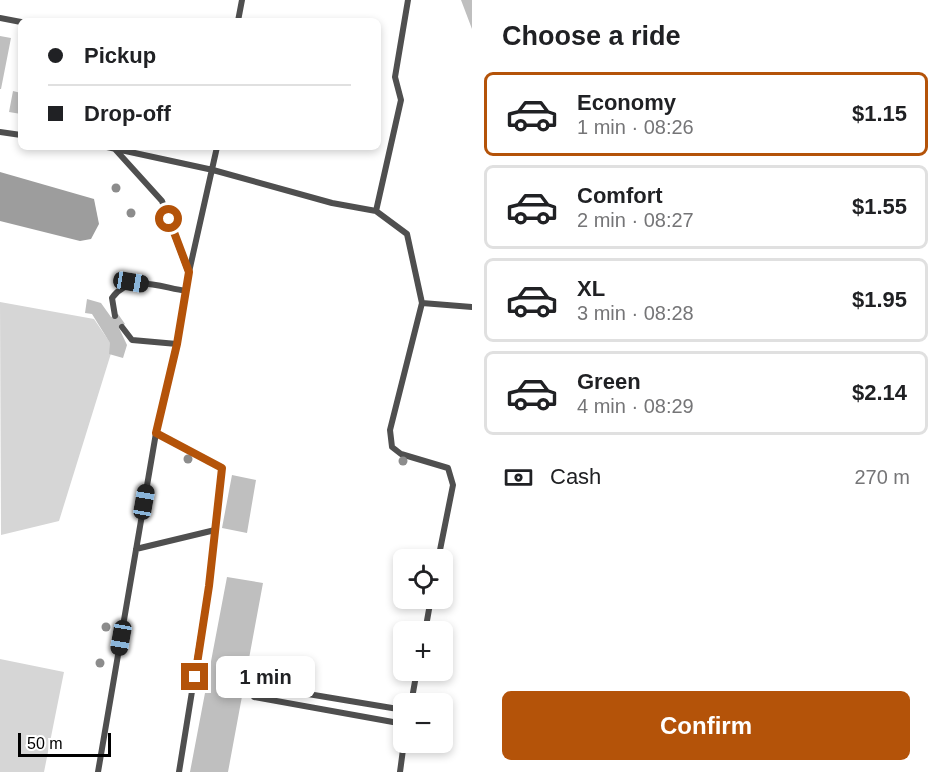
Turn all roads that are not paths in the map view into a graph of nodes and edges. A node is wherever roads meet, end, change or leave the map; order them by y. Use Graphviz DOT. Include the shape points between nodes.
graph roads {
  1 [pos="242,0"];
  2 [pos="408,0"];
  3 [pos="0,18"];
  4 [pos="239,18"];
  5 [pos="18,21"];
  6 [pos="0,132"];
  7 [pos="18,135"];
  8 [pos="112,150"];
  9 [pos="119,150"];
  10 [pos="216,150"];
  11 [pos="213,170"];
  12 [pos="376,211"];
  13 [pos="189,272"];
  14 [pos="186,291"];
  15 [pos="422,303"];
  16 [pos="472,307"];
  17 [pos="115,316"];
  18 [pos="122,327"];
  19 [pos="177,344"];
  20 [pos="156,433"];
  21 [pos="215,530"];
  22 [pos="136,549"];
  23 [pos="440,549"];
  24 [pos="393,708"];
  25 [pos="393,722"];
  26 [pos="403,753"];
  27 [pos="98,772"];
  28 [pos="180,772"];
  29 [pos="400,772"];
  1 -- 4 [label="lane"];
  2 -- 12 [label="lane" via="395,77 401,100"];
  3 -- 5 [label="lane"];
  6 -- 7 [label="lane"];
  8 -- 13 [label="lane" via="162,201"];
  9 -- 11 [label="lane"];
  10 -- 11 [label="lane"];
  11 -- 12 [label="lane"];
  11 -- 13 [label="lane"];
  12 -- 15 [label="lane" via="407,234"];
  13 -- 14 [label="lane"];
  14 -- 17 [label="lane" via="131,282 119,288 112,298"];
  14 -- 19 [label="lane"];
  15 -- 16 [label="lane"];
  15 -- 23 [label="lane" via="390,440 400,454 448,468 452,475"];
  18 -- 19 [label="lane" via="132,340"];
  19 -- 20 [label="lane"];
  20 -- 21 [label="lane" via="222,468"];
  20 -- 22 [label="lane"];
  21 -- 22 [label="lane"];
  21 -- 28 [label="lane"];
  22 -- 27 [label="lane"];
  24 -- 25 [label="lane" via="272,688 258,687 254,692 254,697"];
  26 -- 29 [label="lane"];
}
